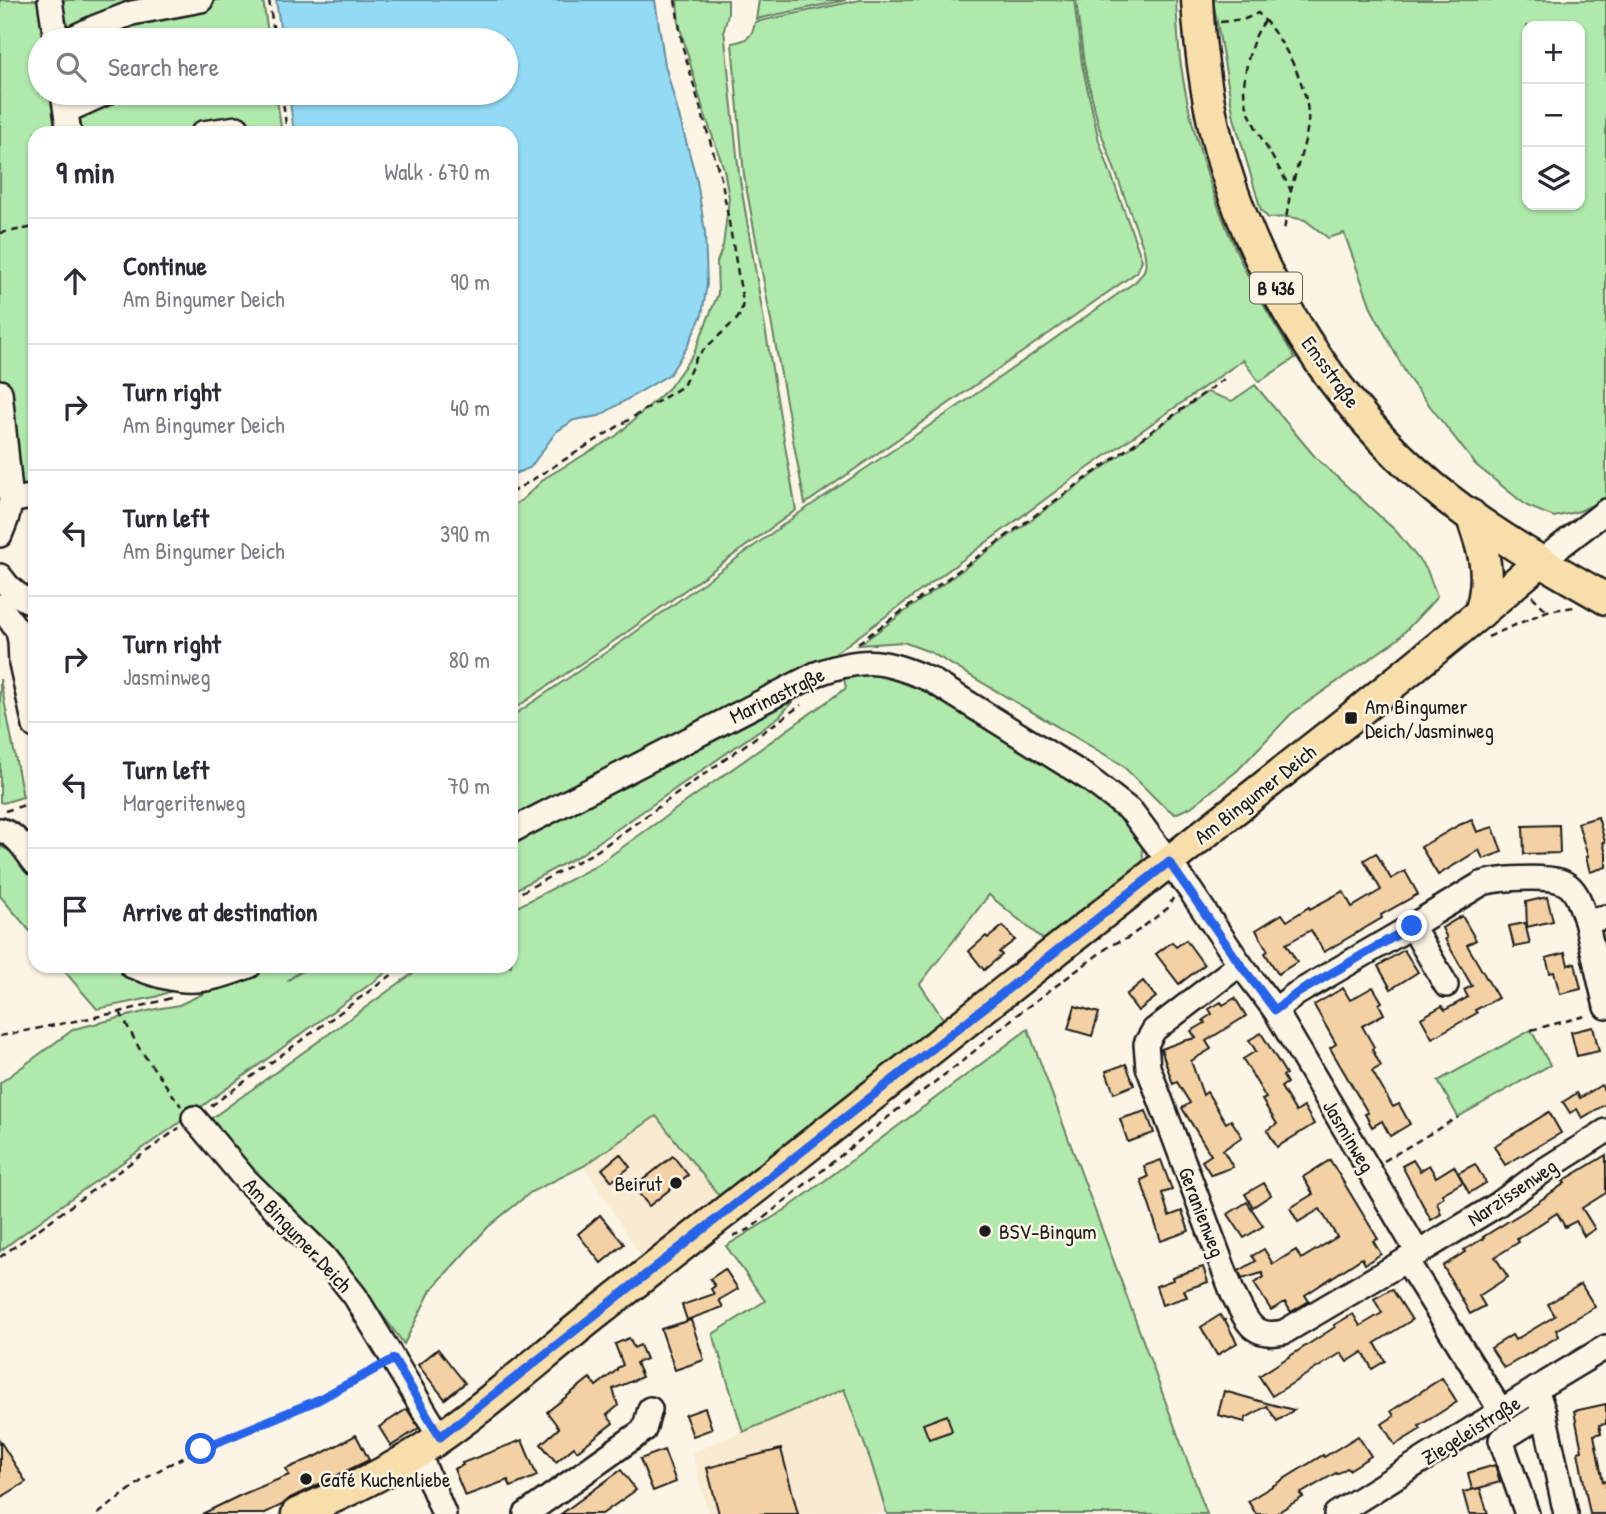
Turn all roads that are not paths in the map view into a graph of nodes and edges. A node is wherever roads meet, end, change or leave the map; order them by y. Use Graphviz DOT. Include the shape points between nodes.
graph roads {
  1 [pos="50,0"];
  2 [pos="201,0"];
  3 [pos="1204,10"];
  4 [pos="54,28"];
  5 [pos="94,28"];
  6 [pos="0,392"];
  7 [pos="28,497"];
  8 [pos="11,501"];
  9 [pos="1606,511"];
  10 [pos="1471,515"];
  11 [pos="0,535"];
  12 [pos="1540,562"];
  13 [pos="0,576"];
  14 [pos="1606,599"];
  15 [pos="28,601"];
  16 [pos="0,606"];
  17 [pos="1480,613"];
  18 [pos="28,697"];
  19 [pos="518,827"];
  20 [pos="0,830"];
  21 [pos="28,853"];
  22 [pos="1176,871"];
  23 [pos="1596,919"];
  24 [pos="1412,926"];
  25 [pos="1240,964"];
  26 [pos="154,973"];
  27 [pos="232,973"];
  28 [pos="1446,985"];
  29 [pos="1275,1010"];
  30 [pos="1603,1010"];
  31 [pos="188,1113"];
  32 [pos="1606,1131"];
  33 [pos="1412,1256"];
  34 [pos="1606,1347"];
  35 [pos="1535,1389"];
  36 [pos="650,1409"];
  37 [pos="1501,1411"];
  38 [pos="1544,1413"];
  39 [pos="429,1445"];
  40 [pos="297,1514"];
  41 [pos="444,1514"];
  42 [pos="526,1514"];
  43 [pos="1336,1514"];
  44 [pos="1527,1514"];
  45 [pos="1566,1514"];
  1 -- 4 [label="street"];
  2 -- 5 [label="street" via="132,13"];
  3 -- 10 [label="main road, Emsstraße / B 436" via="1204,68 1223,160 1267,272 1344,393 1406,461"];
  6 -- 8 [label="street"];
  7 -- 8 [label="street"];
  8 -- 11 [label="street"];
  9 -- 12 [label="street"];
  10 -- 12 [label="main road, Emsstraße / B 436"];
  10 -- 17 [label="main road" via="1485,561 1486,588"];
  12 -- 14 [label="main road, Emsstraße / B 436"];
  12 -- 17 [label="main road, Am Bingumer Deich"];
  13 -- 15 [label="street"];
  16 -- 18 [label="street" via="18,631"];
  17 -- 22 [label="main road, Am Bingumer Deich"];
  19 -- 22 [label="street, Marinastraße" via="816,674 871,662 931,680 1088,778 1132,812"];
  20 -- 21 [label="street" via="17,838"];
  22 -- 25 [label="street, Jasminweg"];
  22 -- 39 [label="main road, Am Bingumer Deich"];
  23 -- 24 [label="street" via="1572,888 1560,881 1491,880"];
  23 -- 30 [label="street"];
  24 -- 28 [label="street"];
  24 -- 29 [label="street"];
  25 -- 29 [label="street, Jasminweg"];
  25 -- 33 [label="street, Geranienweg" via="1154,1030 1146,1044 1148,1067 1233,1294 1249,1322 1260,1333 1284,1332"];
  26 -- 27 [label="street" via="202,981"];
  29 -- 33 [label="street, Jasminweg" via="1369,1169"];
  31 -- 39 [label="street, Am Bingumer Deich" via="355,1296 394,1359"];
  32 -- 33 [label="street, Narzissenweg"];
  33 -- 37 [label="street, Jasminweg"];
  34 -- 35 [label="street, Ziegeleistraße"];
  35 -- 37 [label="street, Ziegeleistraße"];
  35 -- 38 [label="street"];
  36 -- 42 [label="street" via="644,1430"];
  37 -- 43 [label="street, Ziegeleistraße"];
  38 -- 44 [label="street" via="1502,1440"];
  38 -- 45 [label="street"];
  39 -- 40 [label="main road, Am Bingumer Deich" via="379,1476"];
  39 -- 41 [label="street"];
}
